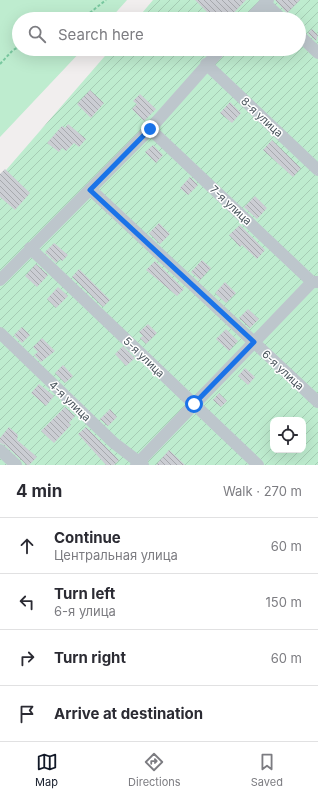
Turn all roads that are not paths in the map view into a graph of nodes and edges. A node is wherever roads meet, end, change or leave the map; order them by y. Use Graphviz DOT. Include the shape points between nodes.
graph roads {
  1 [pos="267,1"];
  2 [pos="257,12"];
  3 [pos="276,12"];
  4 [pos="306,42"];
  5 [pos="318,53"];
  6 [pos="214,56"];
  7 [pos="206,64"];
  8 [pos="150,129"];
  9 [pos="318,170"];
  10 [pos="90,190"];
  11 [pos="30,248"];
  12 [pos="0,280"];
  13 [pos="315,282"];
  14 [pos="0,333"];
  15 [pos="254,342"];
  16 [pos="318,402"];
  17 [pos="194,404"];
  18 [pos="0,450"];
  19 [pos="139,464"];
  20 [pos="16,465"];
  21 [pos="258,465"];
  1 -- 2 [label="street"];
  1 -- 3 [label="street"];
  4 -- 5 [label="street"];
  6 -- 7 [label="street"];
  7 -- 8 [label="street"];
  7 -- 9 [label="street, 8-я улица"];
  8 -- 10 [label="street"];
  8 -- 13 [label="street, 7-я улица"];
  10 -- 11 [label="street"];
  10 -- 15 [label="street, 6-я улица"];
  11 -- 12 [label="street"];
  11 -- 17 [label="street, 5-я улица"];
  13 -- 15 [label="street"];
  14 -- 19 [label="street, 4-я улица"];
  15 -- 16 [label="street, 6-я улица"];
  15 -- 17 [label="street"];
  17 -- 19 [label="street"];
  17 -- 21 [label="street, 5-я улица"];
  18 -- 20 [label="street"];
}
